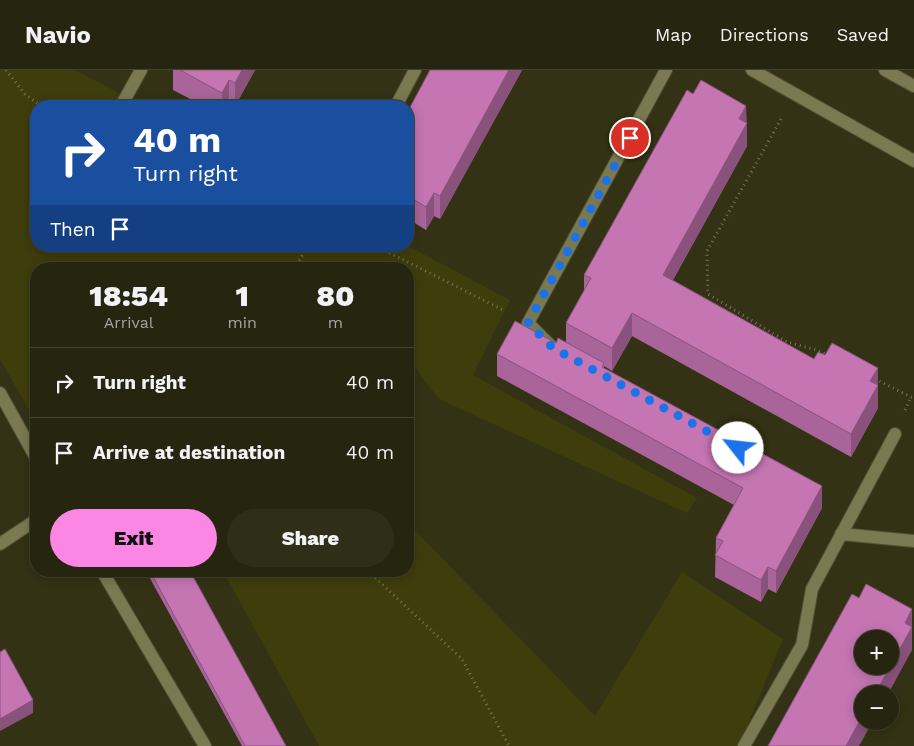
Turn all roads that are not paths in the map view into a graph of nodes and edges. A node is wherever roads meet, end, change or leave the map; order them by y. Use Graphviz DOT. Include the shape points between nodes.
graph roads {
  1 [pos="141,70"];
  2 [pos="415,70"];
  3 [pos="666,70"];
  4 [pos="752,70"];
  5 [pos="885,70"];
  6 [pos="914,86"];
  7 [pos="124,100"];
  8 [pos="399,100"];
  9 [pos="914,161"];
  10 [pos="561,352"];
  11 [pos="0,393"];
  12 [pos="895,434"];
  13 [pos="30,447"];
  14 [pos="30,524"];
  15 [pos="841,534"];
  16 [pos="914,541"];
  17 [pos="0,544"];
  18 [pos="106,577"];
  19 [pos="205,746"];
  20 [pos="744,746"];
  1 -- 7 [label="street"];
  2 -- 8 [label="street"];
  3 -- 10 [label="street" via="528,323"];
  4 -- 9 [label="street"];
  5 -- 6 [label="street"];
  11 -- 13 [label="street"];
  12 -- 15 [label="street"];
  14 -- 17 [label="street"];
  15 -- 16 [label="street"];
  15 -- 20 [label="street" via="812,589 802,644"];
  18 -- 19 [label="street"];
}
